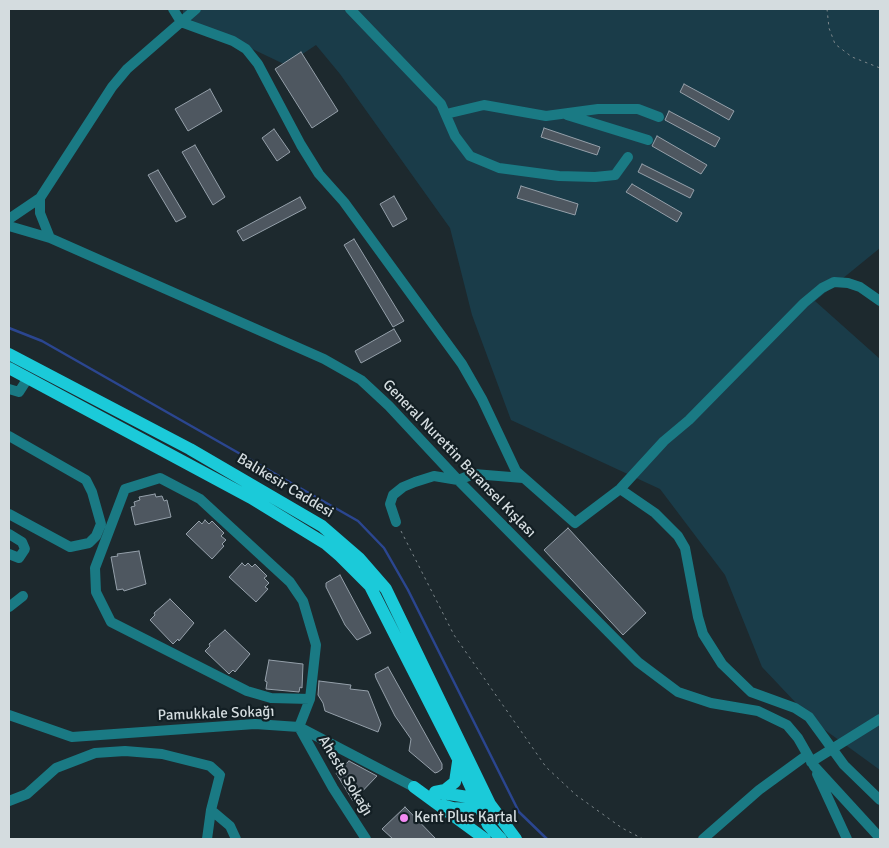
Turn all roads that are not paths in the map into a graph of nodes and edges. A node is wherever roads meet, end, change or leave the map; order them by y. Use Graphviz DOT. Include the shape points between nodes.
graph roads {
  1 [pos="173,9"];
  2 [pos="196,9"];
  3 [pos="350,9"];
  4 [pos="181,22"];
  5 [pos="446,114"];
  6 [pos="563,114"];
  7 [pos="659,117"];
  8 [pos="648,140"];
  9 [pos="628,157"];
  10 [pos="40,198"];
  11 [pos="9,219"];
  12 [pos="9,226"];
  13 [pos="50,238"];
  14 [pos="880,301"];
  15 [pos="9,354"];
  16 [pos="9,368"];
  17 [pos="28,378"];
  18 [pos="9,389"];
  19 [pos="9,436"];
  20 [pos="524,478"];
  21 [pos="458,480"];
  22 [pos="620,489"];
  23 [pos="9,514"];
  24 [pos="396,522"];
  25 [pos="9,534"];
  26 [pos="9,554"];
  27 [pos="23,596"];
  28 [pos="9,607"];
  29 [pos="310,699"];
  30 [pos="9,715"];
  31 [pos="880,718"];
  32 [pos="298,727"];
  33 [pos="833,751"];
  34 [pos="458,759"];
  35 [pos="811,761"];
  36 [pos="414,787"];
  37 [pos="435,797"];
  38 [pos="480,798"];
  39 [pos="880,800"];
  40 [pos="9,801"];
  41 [pos="211,810"];
  42 [pos="880,838"];
  43 [pos="207,839"];
  44 [pos="236,839"];
  45 [pos="366,839"];
  46 [pos="484,839"];
  47 [pos="500,839"];
  48 [pos="510,839"];
  49 [pos="516,839"];
  50 [pos="702,839"];
  51 [pos="846,839"];
  1 -- 4 [label="street"];
  2 -- 4 [label="street"];
  3 -- 5 [label="street" via="441,104"];
  4 -- 10 [label="street" via="127,69 112,87"];
  4 -- 20 [label="street" via="233,41 246,49 258,64 300,145 319,174 344,202 462,364 516,471"];
  5 -- 6 [label="street" via="484,105 546,116"];
  5 -- 9 [label="street" via="455,136 470,156 499,168 596,177 615,175"];
  6 -- 7 [label="street" via="598,109 638,109"];
  6 -- 8 [label="street"];
  10 -- 11 [label="street"];
  10 -- 13 [label="street" via="40,213"];
  12 -- 13 [label="street, General Nurettin Baransel Kışlası"];
  13 -- 21 [label="street, General Nurettin Baransel Kışlası" via="361,380"];
  14 -- 22 [label="street" via="848,283 834,282 822,288 664,441"];
  15 -- 38 [label="main road, Balıkesir Caddesi" via="190,450 322,526 359,558 386,589"];
  16 -- 17 [label="main road, Balıkesir Caddesi"];
  17 -- 18 [label="street" via="19,392"];
  17 -- 34 [label="main road, Balıkesir Caddesi" via="251,498 340,556 370,586"];
  19 -- 23 [label="street" via="86,480 101,524 89,543 70,547"];
  20 -- 21 [label="street" via="474,474"];
  20 -- 22 [label="street" via="575,523"];
  21 -- 24 [label="street" via="434,476 403,487 393,495 390,504"];
  21 -- 35 [label="street, General Nurettin Baransel Kışlası" via="624,648 664,683 692,698 773,717 792,732"];
  22 -- 33 [label="street" via="655,513 685,548 703,634 722,664 751,692 809,717"];
  25 -- 26 [label="street" via="22,542 25,549 19,558"];
  27 -- 28 [label="street"];
  29 -- 29 [label="street" via="316,645 303,601 290,582 200,498 160,478 125,489 95,568 96,592 111,622 248,691 270,698"];
  29 -- 32 [label="street"];
  30 -- 32 [label="street, Pamukkale Sokağı" via="72,737 255,724"];
  31 -- 33 [label="street"];
  32 -- 36 [label="street, Pamukkale Sokağı"];
  32 -- 45 [label="street, Aheste Sokağı"];
  33 -- 35 [label="street"];
  33 -- 39 [label="street"];
  34 -- 37 [label="main road" via="456,782"];
  34 -- 38 [label="main road, Balıkesir Caddesi"];
  35 -- 42 [label="street, General Nurettin Baransel Kışlası"];
  35 -- 50 [label="street" via="759,790"];
  35 -- 51 [label="street, General Nurettin Baransel Kışlası"];
  36 -- 37 [label="main road"];
  37 -- 38 [label="main road"];
  37 -- 46 [label="main road"];
  38 -- 47 [label="main road, Balıkesir Caddesi" via="488,825"];
  38 -- 48 [label="main road"];
  38 -- 49 [label="main road, Balıkesir Caddesi"];
  40 -- 41 [label="street" via="27,794 56,768 94,753 125,751 162,754 210,766 220,775"];
  41 -- 43 [label="street"];
  41 -- 44 [label="street" via="230,826"];
}
